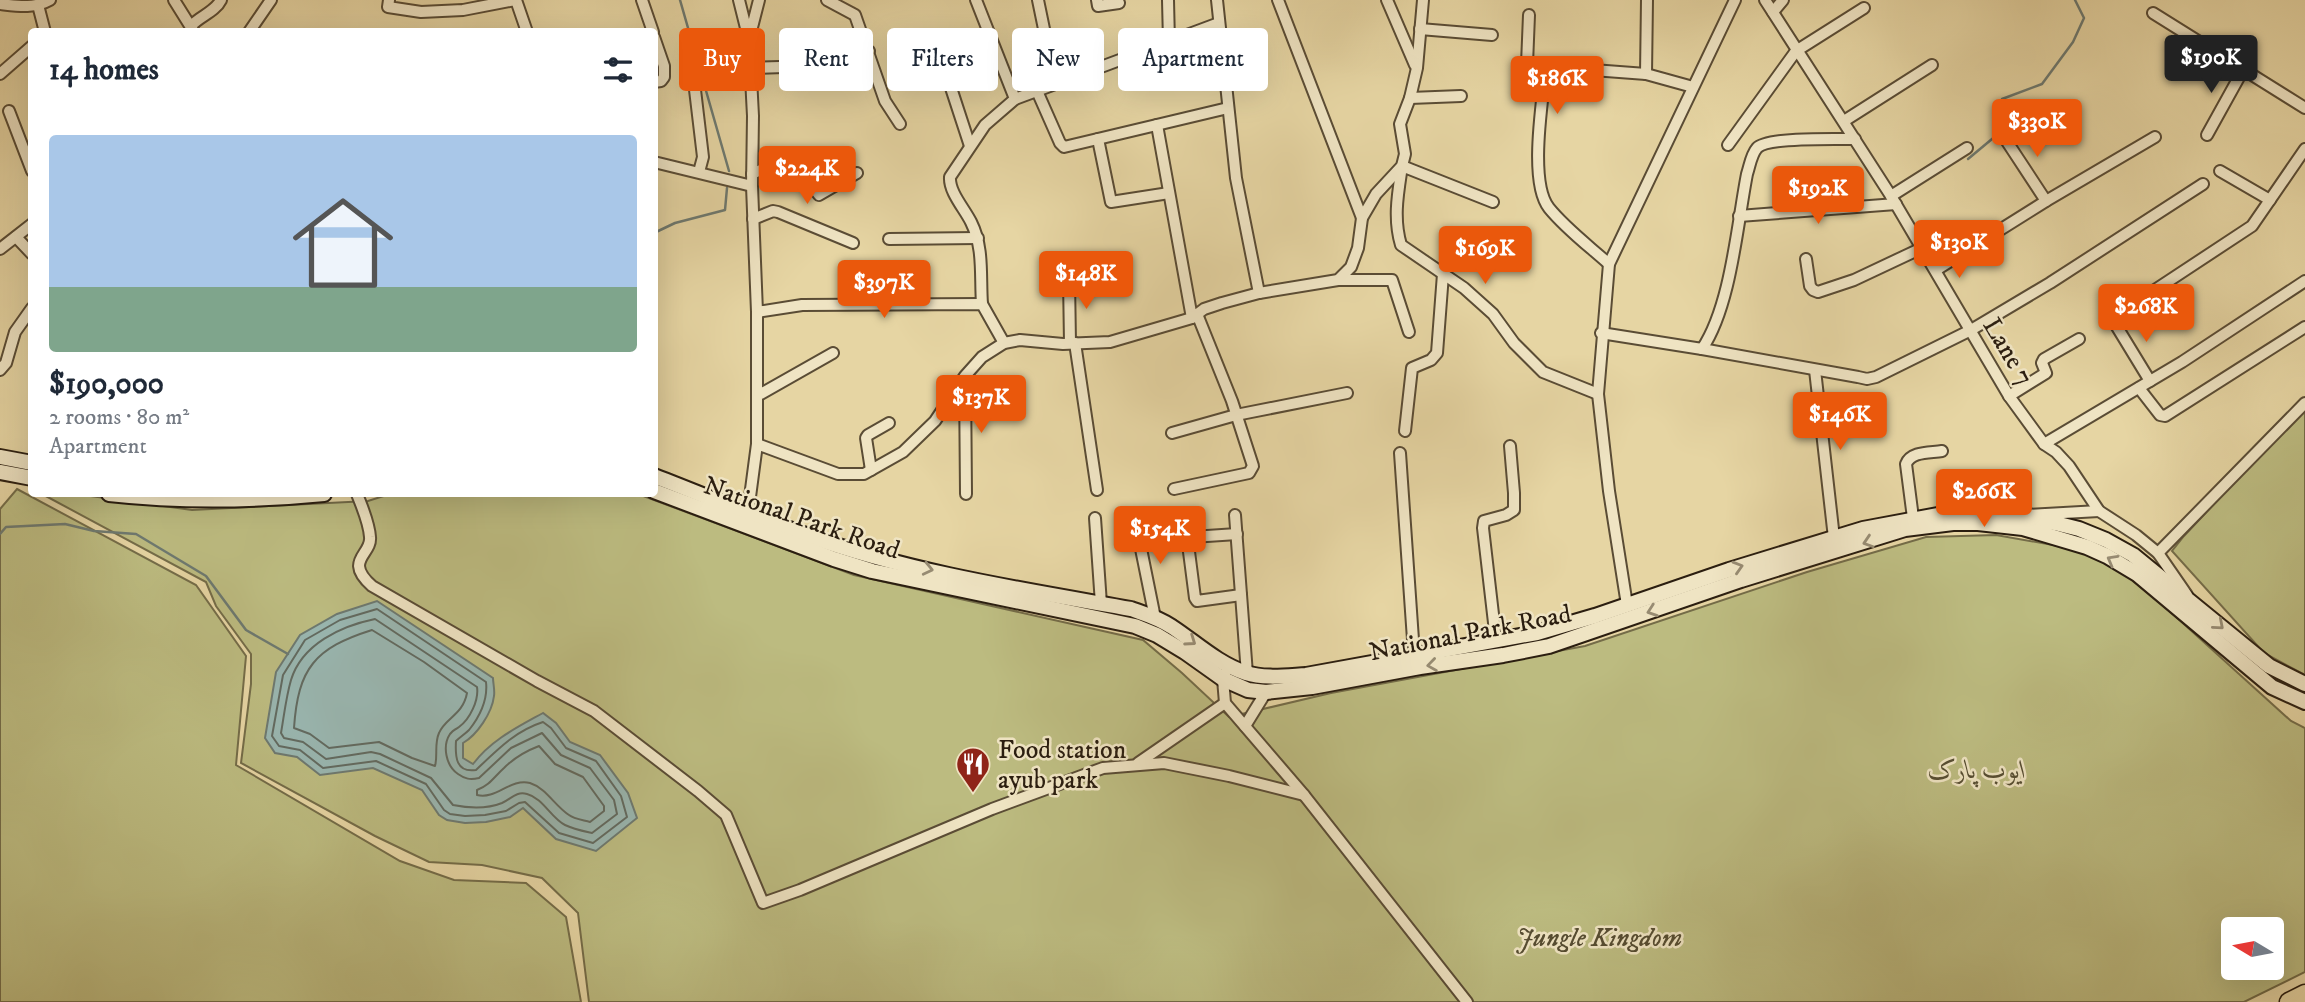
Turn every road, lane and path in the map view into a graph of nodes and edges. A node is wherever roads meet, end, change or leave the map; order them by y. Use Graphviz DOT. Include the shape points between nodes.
graph roads {
  1 [pos="50,0"];
  2 [pos="174,0"];
  3 [pos="221,0"];
  4 [pos="271,0"];
  5 [pos="389,0"];
  6 [pos="516,0"];
  7 [pos="642,0"];
  8 [pos="739,0"];
  9 [pos="759,0"];
  10 [pos="827,0"];
  11 [pos="976,0"];
  12 [pos="1038,0"];
  13 [pos="1097,0"];
  14 [pos="1168,0"];
  15 [pos="1217,0"];
  16 [pos="1278,0"];
  17 [pos="1387,0"];
  18 [pos="1423,0"];
  19 [pos="1647,0"];
  20 [pos="1735,0"];
  21 [pos="1765,0"];
  22 [pos="1783,0"];
  23 [pos="1119,3"];
  24 [pos="0,4"];
  25 [pos="38,5"];
  26 [pos="1864,8"];
  27 [pos="1773,12"];
  28 [pos="2153,13"];
  29 [pos="1529,15"];
  30 [pos="1219,23"];
  31 [pos="44,28"];
  32 [pos="191,28"];
  33 [pos="193,28"];
  34 [pos="252,28"];
  35 [pos="526,28"];
  36 [pos="652,28"];
  37 [pos="746,28"];
  38 [pos="752,28"];
  39 [pos="860,28"];
  40 [pos="1044,28"];
  41 [pos="1169,28"];
  42 [pos="1206,28"];
  43 [pos="1420,29"];
  44 [pos="1492,35"];
  45 [pos="658,49"];
  46 [pos="28,50"];
  47 [pos="1796,51"];
  48 [pos="873,64"];
  49 [pos="1932,65"];
  50 [pos="1417,68"];
  51 [pos="1547,69"];
  52 [pos="2243,70"];
  53 [pos="0,74"];
  54 [pos="1646,74"];
  55 [pos="658,81"];
  56 [pos="1693,87"];
  57 [pos="695,91"];
  58 [pos="751,91"];
  59 [pos="952,91"];
  60 [pos="1035,91"];
  61 [pos="1461,96"];
  62 [pos="1410,98"];
  63 [pos="1015,99"];
  64 [pos="1228,108"];
  65 [pos="2305,108"];
  66 [pos="9,111"];
  67 [pos="1844,121"];
  68 [pos="900,124"];
  69 [pos="1157,125"];
  70 [pos="2002,134"];
  71 [pos="2207,135"];
  72 [pos="2155,137"];
  73 [pos="1098,139"];
  74 [pos="1854,139"];
  75 [pos="1728,145"];
  76 [pos="970,146"];
  77 [pos="1966,148"];
  78 [pos="2305,149"];
  79 [pos="28,161"];
  80 [pos="658,163"];
  81 [pos="1402,166"];
  82 [pos="2220,171"];
  83 [pos="699,173"];
  84 [pos="857,173"];
  85 [pos="752,180"];
  86 [pos="2203,184"];
  87 [pos="1170,193"];
  88 [pos="1893,200"];
  89 [pos="2270,200"];
  90 [pos="2046,201"];
  91 [pos="1493,202"];
  92 [pos="1739,216"];
  93 [pos="1362,218"];
  94 [pos="753,219"];
  95 [pos="28,226"];
  96 [pos="16,237"];
  97 [pos="978,237"];
  98 [pos="889,239"];
  99 [pos="853,243"];
  100 [pos="1922,248"];
  101 [pos="0,249"];
  102 [pos="28,250"];
  103 [pos="1806,259"];
  104 [pos="1609,264"];
  105 [pos="1936,270"];
  106 [pos="1443,274"];
  107 [pos="1069,279"];
  108 [pos="1338,280"];
  109 [pos="2305,281"];
  110 [pos="1259,293"];
  111 [pos="982,304"];
  112 [pos="757,312"];
  113 [pos="28,314"];
  114 [pos="1195,316"];
  115 [pos="2305,327"];
  116 [pos="1971,330"];
  117 [pos="1409,332"];
  118 [pos="1601,333"];
  119 [pos="2079,339"];
  120 [pos="1004,342"];
  121 [pos="1073,343"];
  122 [pos="1702,349"];
  123 [pos="833,353"];
  124 [pos="0,370"];
  125 [pos="1815,370"];
  126 [pos="964,377"];
  127 [pos="2150,381"];
  128 [pos="2138,388"];
  129 [pos="1347,393"];
  130 [pos="1598,394"];
  131 [pos="757,397"];
  132 [pos="2009,397"];
  133 [pos="2305,403"];
  134 [pos="1236,415"];
  135 [pos="889,423"];
  136 [pos="1405,431"];
  137 [pos="1172,433"];
  138 [pos="757,444"];
  139 [pos="2044,444"];
  140 [pos="1510,446"];
  141 [pos="1942,452"];
  142 [pos="1400,453"];
  143 [pos="5,457"];
  144 [pos="28,462"];
  145 [pos="871,470"];
  146 [pos="0,472"];
  147 [pos="28,477"];
  148 [pos="658,478"];
  149 [pos="1174,489"];
  150 [pos="1097,490"];
  151 [pos="658,493"];
  152 [pos="966,494"];
  153 [pos="138,497"];
  154 [pos="279,497"];
  155 [pos="358,497"];
  156 [pos="2099,511"];
  157 [pos="748,512"];
  158 [pos="2020,515"];
  159 [pos="1235,516"];
  160 [pos="1095,518"];
  161 [pos="1913,518"];
  162 [pos="1135,519"];
  163 [pos="1890,528"];
  164 [pos="1237,534"];
  165 [pos="1834,538"];
  166 [pos="2158,553"];
  167 [pos="891,567"];
  168 [pos="1241,596"];
  169 [pos="2192,602"];
  170 [pos="1101,604"];
  171 [pos="1627,605"];
  172 [pos="1155,618"];
  173 [pos="1496,640"];
  174 [pos="1414,654"];
  175 [pos="1230,665"];
  176 [pos="1247,674"];
  177 [pos="1223,679"];
  178 [pos="2305,684"];
  179 [pos="1266,692"];
  180 [pos="2305,702"];
  181 [pos="1225,703"];
  182 [pos="1245,726"];
  183 [pos="1137,764"];
  184 [pos="1287,776"];
  185 [pos="1281,788"];
  186 [pos="1304,795"];
  187 [pos="2305,994"];
  188 [pos="1467,1002"];
  189 [pos="2289,1002"];
  1 -- 25 [label="street"];
  2 -- 32 [label="street"];
  3 -- 33 [label="street"];
  4 -- 34 [label="street"];
  5 -- 6 [label="street" via="388,7 421,12"];
  6 -- 35 [label="street"];
  7 -- 36 [label="street"];
  8 -- 37 [label="street"];
  9 -- 38 [label="street"];
  10 -- 39 [label="street" via="855,15"];
  11 -- 63 [label="street"];
  12 -- 40 [label="street"];
  13 -- 23 [label="street" via="1098,6"];
  14 -- 41 [label="street"];
  15 -- 30 [label="street"];
  16 -- 93 [label="street"];
  17 -- 50 [label="street"];
  18 -- 43 [label="street"];
  19 -- 54 [label="street"];
  20 -- 56 [label="street"];
  21 -- 27 [label="street, Lane 7"];
  22 -- 27 [label="street"];
  24 -- 25 [label="street"];
  25 -- 31 [label="street"];
  26 -- 47 [label="street"];
  27 -- 47 [label="street, Lane 7"];
  28 -- 52 [label="street"];
  29 -- 51 [label="street" via="1528,67"];
  30 -- 42 [label="street"];
  30 -- 64 [label="street"];
  43 -- 44 [label="street"];
  43 -- 50 [label="street"];
  45 -- 55 [label="street" via="664,77"];
  46 -- 53 [label="street"];
  47 -- 67 [label="street, Lane 7"];
  47 -- 75 [label="street"];
  48 -- 68 [label="street" via="885,101"];
  49 -- 67 [label="street"];
  50 -- 62 [label="street"];
  51 -- 54 [label="street"];
  51 -- 104 [label="street" via="1538,163 1547,206"];
  52 -- 65 [label="street"];
  52 -- 71 [label="street"];
  54 -- 56 [label="street"];
  56 -- 104 [label="street"];
  57 -- 83 [label="street" via="704,157"];
  58 -- 85 [label="street"];
  59 -- 76 [label="street"];
  60 -- 63 [label="street"];
  60 -- 73 [label="street" via="1064,147"];
  61 -- 62 [label="street"];
  62 -- 81 [label="street" via="1400,124 1405,154"];
  63 -- 76 [label="street" via="985,125"];
  64 -- 69 [label="street"];
  64 -- 110 [label="street" via="1236,178"];
  66 -- 79 [label="street"];
  67 -- 74 [label="street, Lane 7"];
  69 -- 73 [label="street"];
  69 -- 87 [label="street"];
  70 -- 90 [label="street"];
  72 -- 90 [label="street"];
  73 -- 87 [label="street" via="1111,202"];
  74 -- 88 [label="street, Lane 7"];
  74 -- 92 [label="street" via="1758,146"];
  76 -- 97 [label="street" via="949,182"];
  77 -- 88 [label="street"];
  78 -- 89 [label="street"];
  80 -- 83 [label="street"];
  81 -- 91 [label="street"];
  81 -- 93 [label="street" via="1376,194"];
  81 -- 106 [label="street" via="1397,204 1401,245"];
  82 -- 89 [label="street"];
  83 -- 85 [label="street"];
  84 -- 85 [label="street" via="818,195 787,158"];
  85 -- 94 [label="street"];
  86 -- 116 [label="street"];
  87 -- 114 [label="street"];
  88 -- 92 [label="street"];
  88 -- 100 [label="street, Lane 7"];
  89 -- 127 [label="street" via="2252,226 2113,317"];
  90 -- 105 [label="street"];
  92 -- 122 [label="street" via="1723,297"];
  93 -- 108 [label="street" via="1359,248 1351,267"];
  94 -- 99 [label="street" via="778,212"];
  94 -- 112 [label="street"];
  95 -- 96 [label="street"];
  96 -- 101 [label="street"];
  96 -- 102 [label="street"];
  97 -- 98 [label="street"];
  97 -- 111 [label="street"];
  100 -- 103 [label="street" via="1818,292 1810,286"];
  100 -- 105 [label="street, Lane 7"];
  104 -- 118 [label="street"];
  105 -- 116 [label="street, Lane 7"];
  106 -- 130 [label="street" via="1493,314 1543,372"];
  106 -- 136 [label="street" via="1437,353 1412,368"];
  107 -- 121 [label="street"];
  108 -- 110 [label="street"];
  108 -- 117 [label="street" via="1392,280"];
  109 -- 127 [label="street"];
  110 -- 114 [label="street"];
  111 -- 112 [label="street" via="802,305"];
  111 -- 120 [label="street"];
  112 -- 131 [label="street"];
  113 -- 124 [label="street"];
  114 -- 121 [label="street" via="1110,342"];
  114 -- 134 [label="street"];
  115 -- 128 [label="street" via="2165,416"];
  116 -- 125 [label="street" via="1876,377"];
  116 -- 132 [label="street, Lane 7"];
  118 -- 122 [label="street"];
  118 -- 130 [label="street"];
  119 -- 132 [label="street" via="2044,359 2046,373"];
  120 -- 121 [label="street"];
  120 -- 126 [label="street"];
  121 -- 150 [label="street"];
  122 -- 125 [label="street"];
  123 -- 131 [label="street"];
  125 -- 165 [label="street"];
  126 -- 145 [label="street" via="935,421 903,452"];
  126 -- 152 [label="street"];
  127 -- 128 [label="street"];
  128 -- 139 [label="street"];
  129 -- 134 [label="street"];
  130 -- 171 [label="street"];
  131 -- 138 [label="street"];
  132 -- 139 [label="street, Lane 7"];
  133 -- 166 [label="street"];
  134 -- 137 [label="street"];
  134 -- 149 [label="street" via="1252,470"];
  135 -- 145 [label="street" via="866,438"];
  138 -- 145 [label="street" via="838,474"];
  138 -- 157 [label="street"];
  139 -- 156 [label="street, Lane 7" via="2069,466"];
  140 -- 173 [label="street" via="1514,510 1485,521 1483,528"];
  141 -- 161 [label="street" via="1908,459"];
  142 -- 174 [label="street"];
  143 -- 144 [label="main road"];
  146 -- 147 [label="main road"];
  148 -- 157 [label="main road, National Park Road"];
  151 -- 167 [label="main road, National Park Road" via="834,559"];
  153 -- 154 [label="main road"];
  155 -- 183 [label="street" via="371,537 360,558 365,580 594,710 698,791 726,815 763,903 992,809 1103,768"];
  156 -- 158 [label="street"];
  156 -- 166 [label="street, Lane 7"];
  157 -- 167 [label="main road, National Park Road"];
  158 -- 161 [label="main road, National Park Road" via="1970,509"];
  158 -- 169 [label="main road, National Park Road" via="2106,540 2133,555"];
  159 -- 164 [label="street"];
  160 -- 170 [label="street"];
  161 -- 163 [label="main road, National Park Road"];
  162 -- 172 [label="street"];
  163 -- 165 [label="main road, National Park Road"];
  163 -- 179 [label="main road, National Park Road, one-way" via="1549,646"];
  180 -- 163 [label="main road, National Park Road, one-way" via="2272,687 2137,574 2087,547 2023,528 1978,523"];
  164 -- 168 [label="street"];
  164 -- 168 [label="street" via="1192,537 1188,544 1197,601"];
  171 -- 165 [label="main road, National Park Road, one-way"];
  166 -- 169 [label="street, Lane 7"];
  167 -- 170 [label="main road, National Park Road, one-way"];
  167 -- 177 [label="main road, National Park Road" via="1135,626 1167,641"];
  168 -- 176 [label="street"];
  169 -- 178 [label="main road, National Park Road, one-way" via="2269,666"];
  170 -- 172 [label="main road, National Park Road"];
  171 -- 173 [label="main road, National Park Road" via="1537,633"];
  172 -- 175 [label="main road, National Park Road, one-way"];
  173 -- 174 [label="main road, National Park Road"];
  174 -- 176 [label="main road, National Park Road" via="1306,675"];
  175 -- 176 [label="main road, National Park Road"];
  175 -- 177 [label="street"];
  177 -- 179 [label="main road, National Park Road"];
  177 -- 181 [label="street"];
  179 -- 182 [label="street"];
  181 -- 182 [label="street"];
  181 -- 183 [label="street"];
  182 -- 184 [label="street"];
  183 -- 185 [label="street" via="1164,763"];
  184 -- 185 [label="street"];
  184 -- 186 [label="street"];
  185 -- 186 [label="street"];
  186 -- 188 [label="street"];
  187 -- 189 [label="highway"];
}
